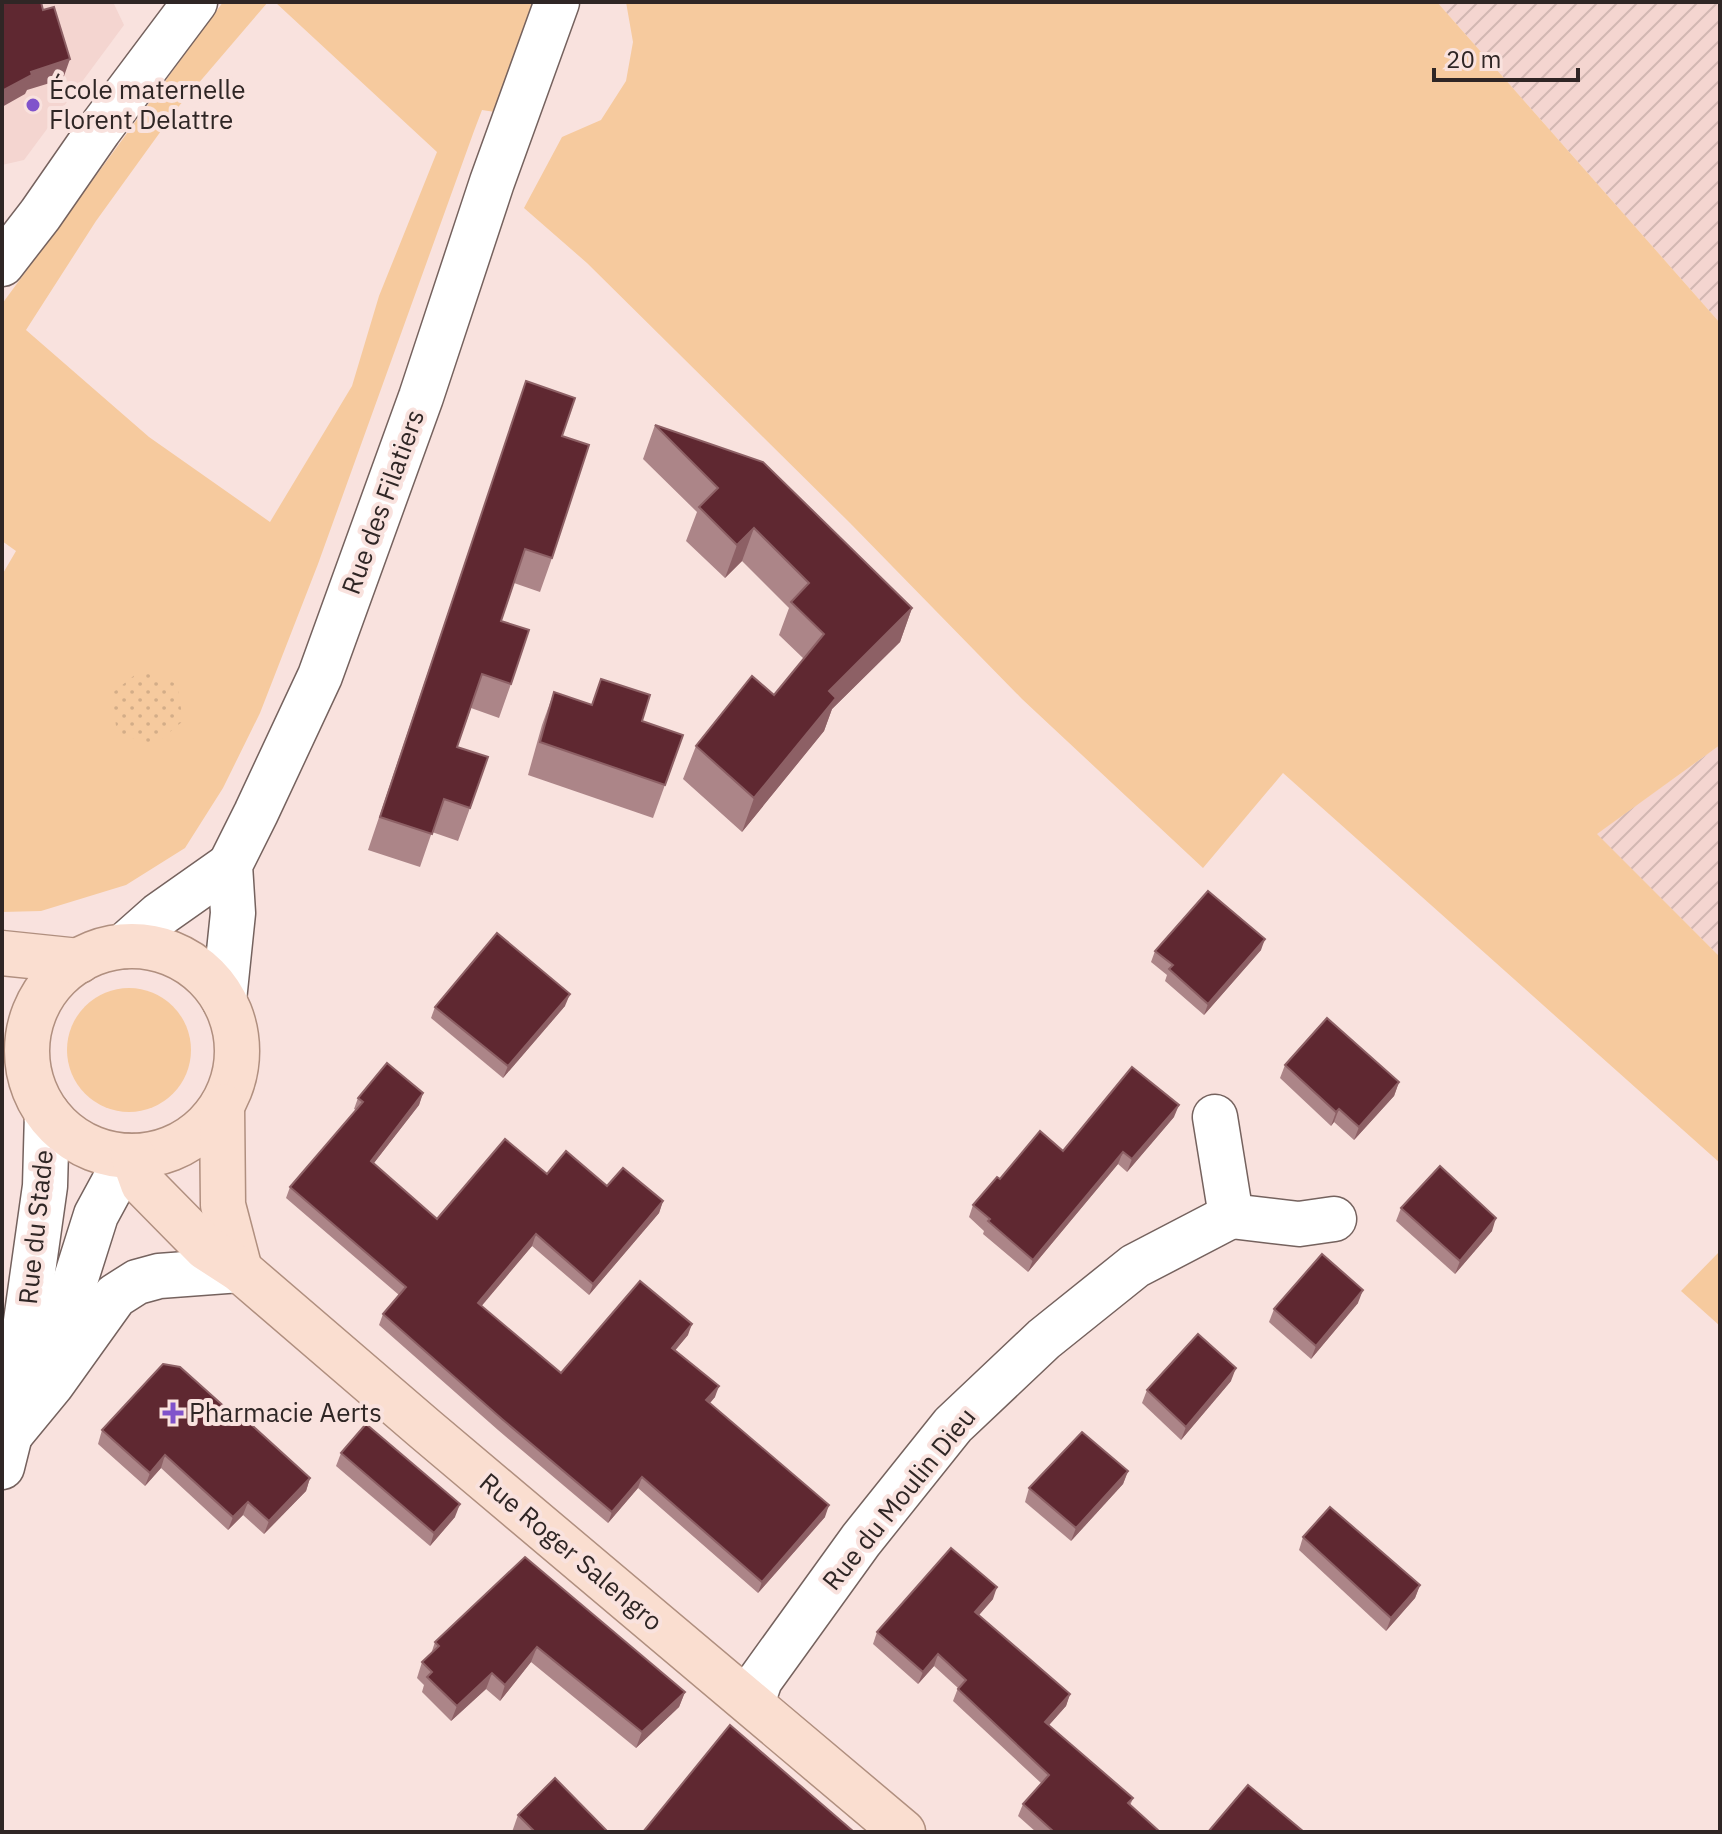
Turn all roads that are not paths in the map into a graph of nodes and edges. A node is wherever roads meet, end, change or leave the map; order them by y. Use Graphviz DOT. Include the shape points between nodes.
graph roads {
  1 [pos="557,2"];
  2 [pos="189,5"];
  3 [pos="2,264"];
  4 [pos="230,865"];
  5 [pos="124,946"];
  6 [pos="2,953"];
  7 [pos="79,961"];
  8 [pos="224,1000"];
  9 [pos="14,1040"];
  10 [pos="222,1106"];
  11 [pos="47,1113"];
  12 [pos="1215,1117"];
  13 [pos="131,1156"];
  14 [pos="1231,1216"];
  15 [pos="1334,1219"];
  16 [pos="240,1270"];
  17 [pos="52,1384"];
  18 [pos="6,1451"];
  19 [pos="752,1703"];
  20 [pos="903,1832"];
  1 -- 4 [label="street, Rue des Filatiers" via="320,676"];
  2 -- 3 [label="street"];
  4 -- 5 [label="street"];
  4 -- 8 [label="street" via="233,913"];
  5 -- 7 [label="main road"];
  5 -- 8 [label="main road" via="144,946 182,958 206,976"];
  6 -- 7 [label="main road"];
  7 -- 9 [label="main road" via="57,976"];
  8 -- 10 [label="main road" via="233,1020 237,1065"];
  9 -- 11 [label="main road"];
  10 -- 13 [label="main road" via="184,1143"];
  10 -- 16 [label="main road" via="223,1205"];
  11 -- 13 [label="main road" via="83,1144"];
  11 -- 18 [label="street, Rue du Stade" via="45,1186"];
  12 -- 14 [label="street"];
  13 -- 16 [label="main road, Rue Roger Salengro" via="143,1184 206,1248"];
  13 -- 17 [label="street, Rue du Stade" via="96,1215 71,1294"];
  14 -- 15 [label="street" via="1299,1224"];
  14 -- 19 [label="street, Rue du Moulin Dieu" via="1135,1266 1044,1339 953,1425 861,1540 760,1680"];
  16 -- 17 [label="street, Rue du Stade" via="137,1282 115,1296"];
  16 -- 19 [label="main road, Rue Roger Salengro"];
  17 -- 18 [label="street, Rue du Stade"];
  19 -- 20 [label="main road, Rue Roger Salengro"];
}
